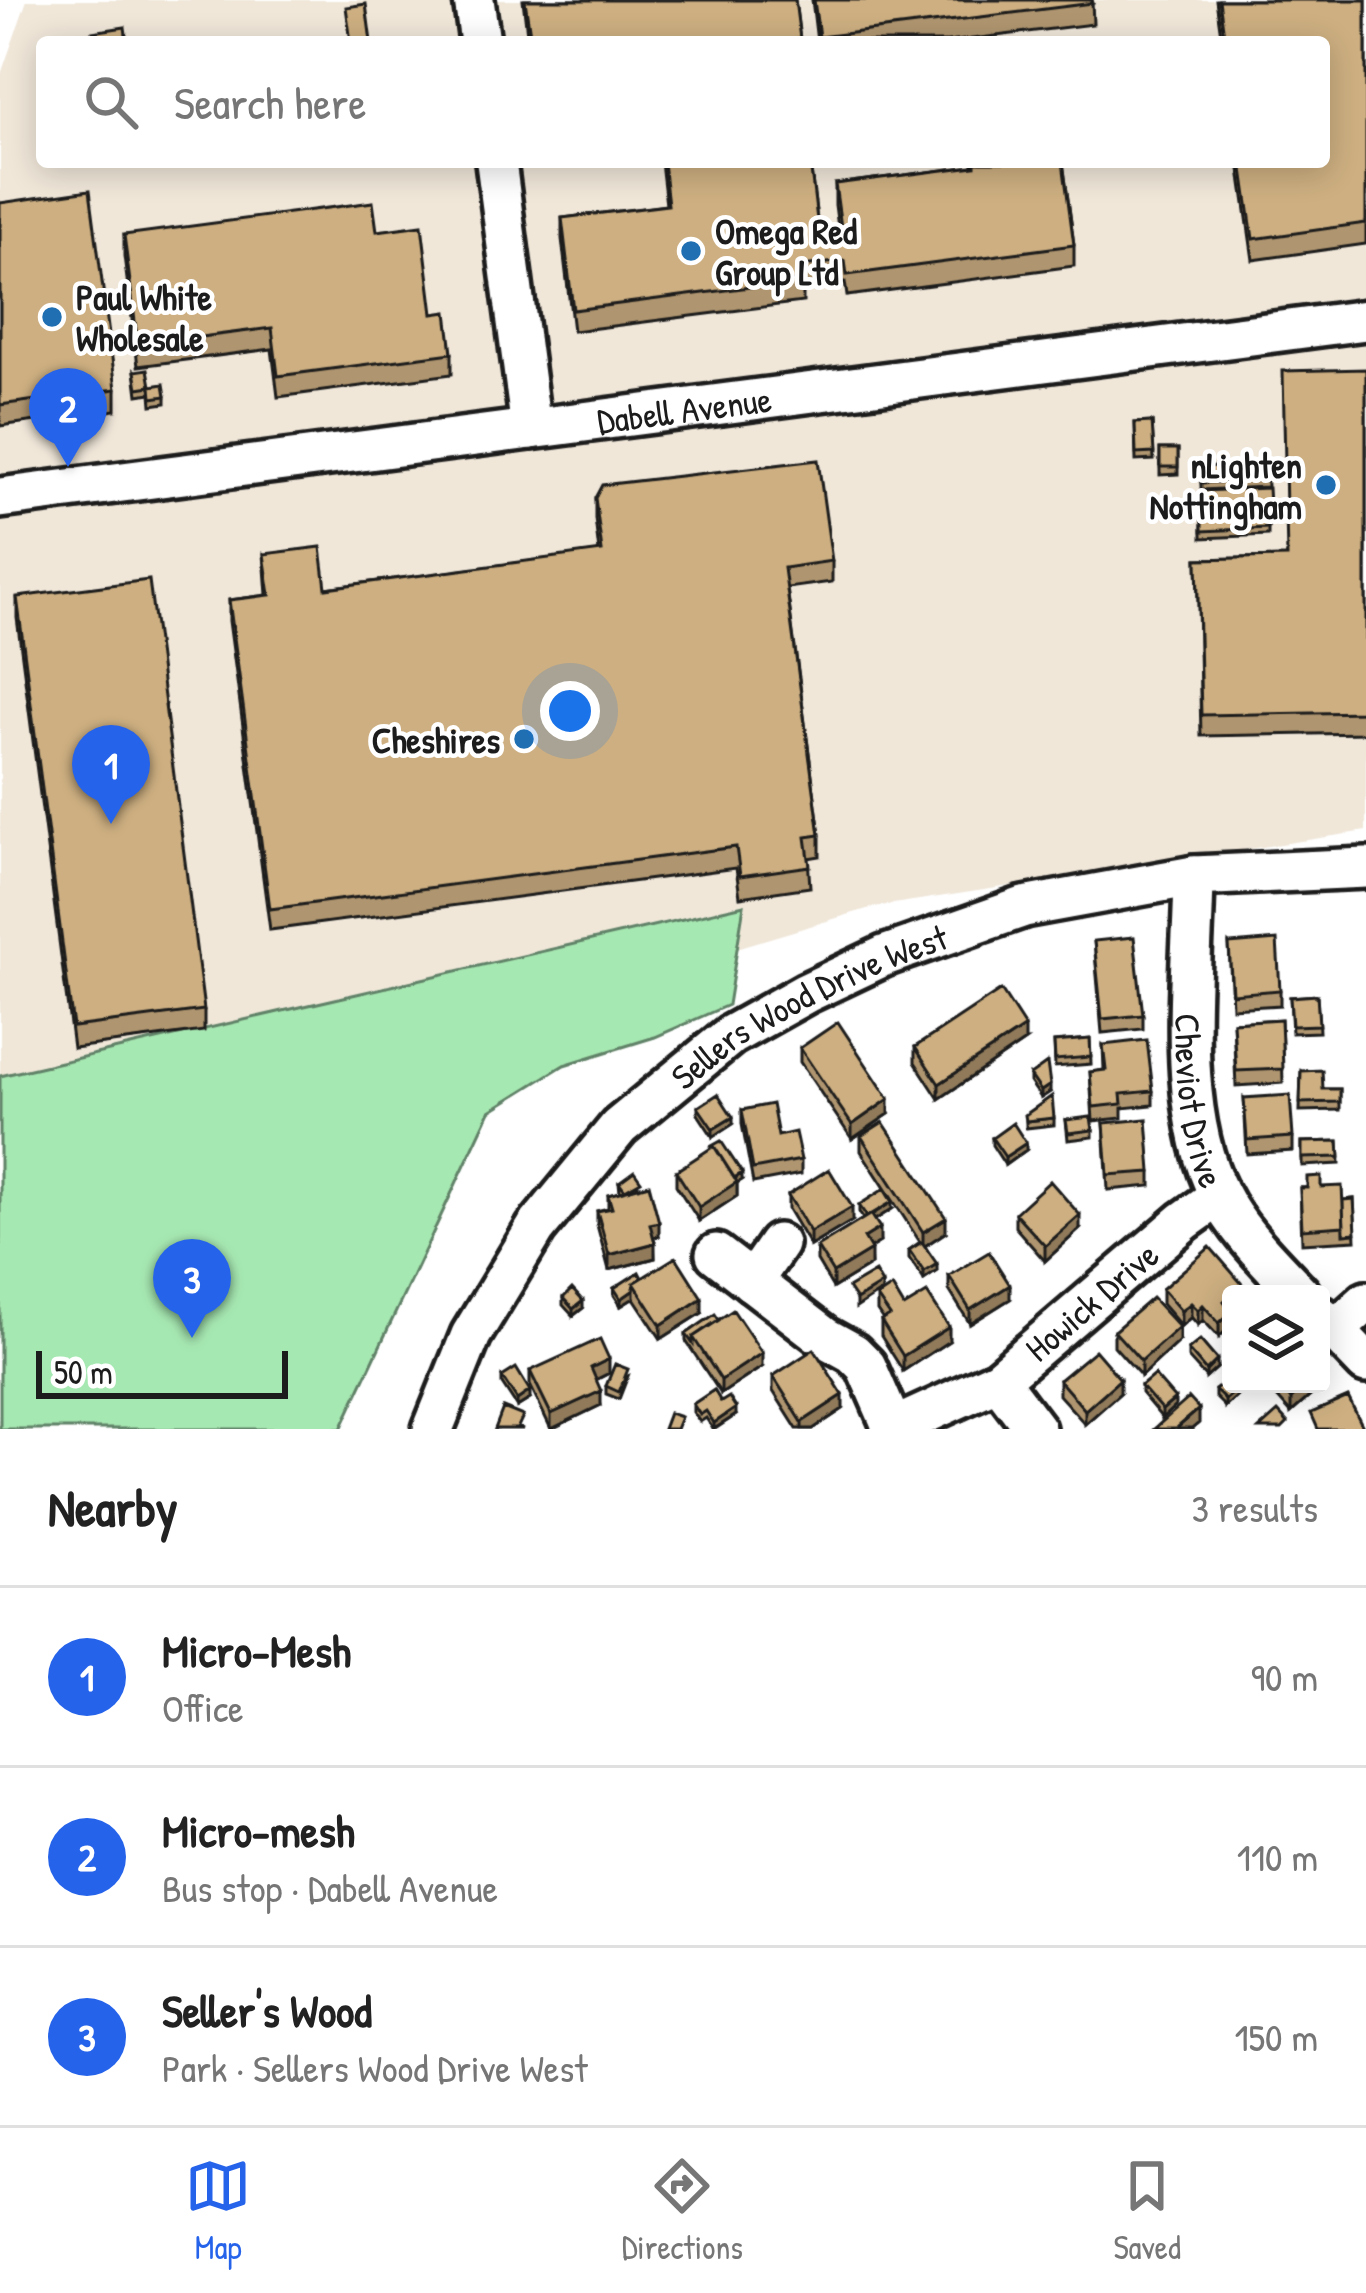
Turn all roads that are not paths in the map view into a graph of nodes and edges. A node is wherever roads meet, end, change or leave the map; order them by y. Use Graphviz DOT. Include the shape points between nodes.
graph roads {
  1 [pos="474,0"];
  2 [pos="479,36"];
  3 [pos="497,168"];
  4 [pos="1366,320"];
  5 [pos="531,429"];
  6 [pos="0,498"];
  7 [pos="1366,868"];
  8 [pos="1195,876"];
  9 [pos="1220,1196"];
  10 [pos="778,1244"];
  11 [pos="716,1254"];
  12 [pos="752,1282"];
  13 [pos="1291,1285"];
  14 [pos="1366,1302"];
  15 [pos="1330,1322"];
  16 [pos="1330,1325"];
  17 [pos="1366,1363"];
  18 [pos="998,1380"];
  19 [pos="892,1428"];
  20 [pos="433,1429"];
  21 [pos="1035,1429"];
  1 -- 2 [label="street"];
  3 -- 5 [label="street"];
  4 -- 5 [label="street, Dabell Avenue"];
  5 -- 6 [label="street, Dabell Avenue"];
  7 -- 8 [label="street, Sellers Wood Drive West"];
  8 -- 9 [label="street, Cheviot Drive" via="1194,1119"];
  8 -- 20 [label="street, Sellers Wood Drive West" via="1024,907 884,956 731,1035 619,1127 536,1228 471,1335"];
  9 -- 13 [label="street, Cheviot Drive"];
  9 -- 18 [label="street, Howick Drive"];
  10 -- 12 [label="street"];
  11 -- 12 [label="street"];
  12 -- 19 [label="street" via="866,1366"];
  14 -- 15 [label="street"];
  16 -- 17 [label="street"];
  18 -- 19 [label="street, Howick Drive"];
  18 -- 21 [label="street"];
}
